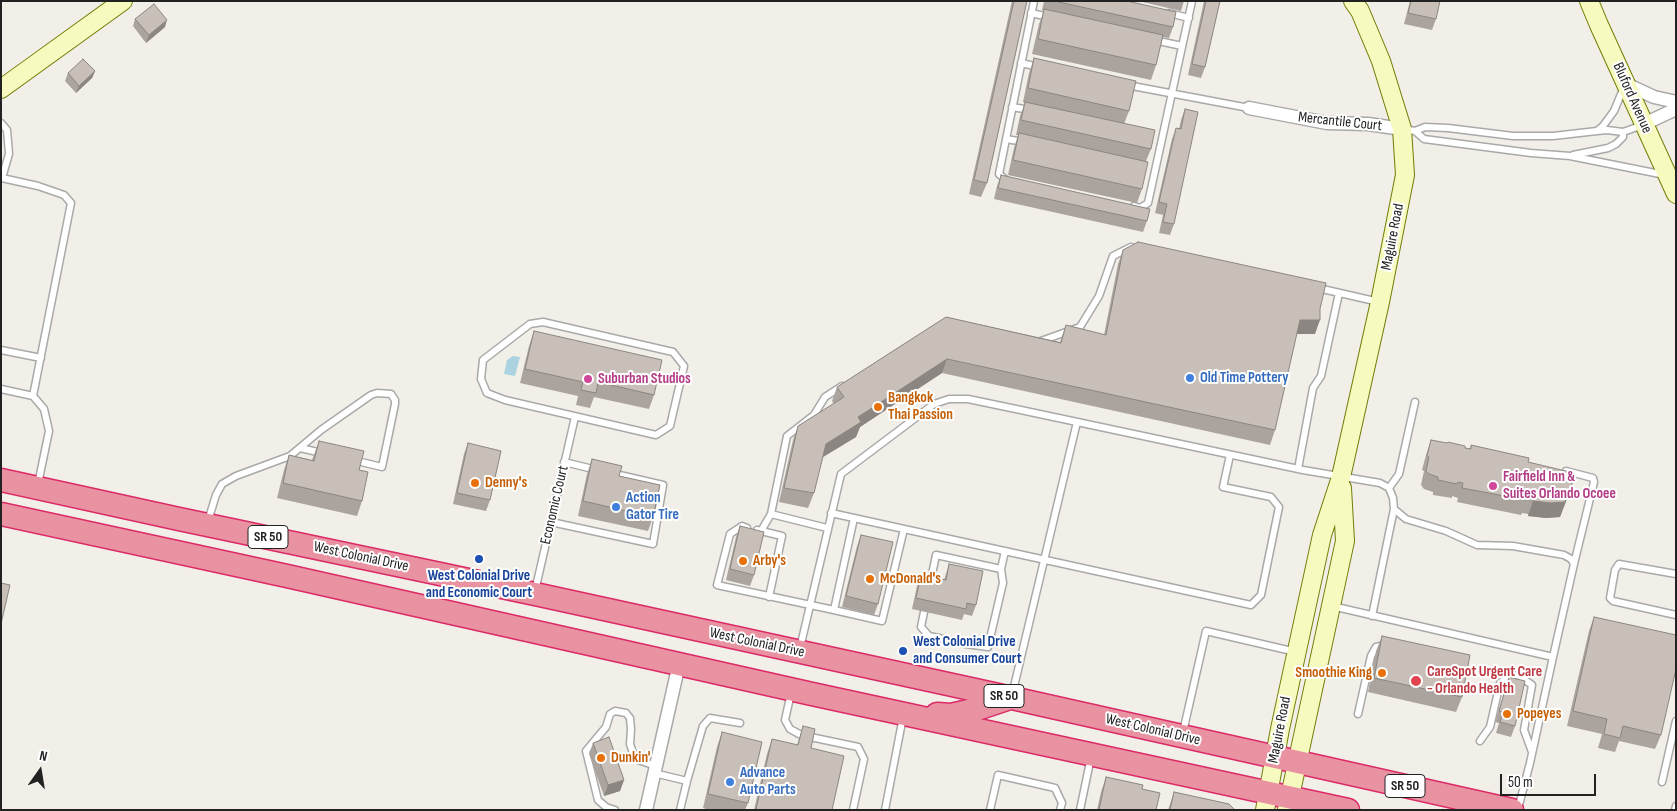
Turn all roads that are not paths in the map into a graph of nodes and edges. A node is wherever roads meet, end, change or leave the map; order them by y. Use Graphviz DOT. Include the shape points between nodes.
graph roads {
  1 [pos="123,1"];
  2 [pos="1034,1"];
  3 [pos="1192,1"];
  4 [pos="1353,1"];
  5 [pos="1589,1"];
  6 [pos="1160,12"];
  7 [pos="1031,14"];
  8 [pos="1188,18"];
  9 [pos="1059,20"];
  10 [pos="1144,38"];
  11 [pos="1182,46"];
  12 [pos="1021,63"];
  13 [pos="1049,69"];
  14 [pos="1124,84"];
  15 [pos="1626,84"];
  16 [pos="1,89"];
  17 [pos="1171,94"];
  18 [pos="1676,102"];
  19 [pos="1012,107"];
  20 [pos="1249,108"];
  21 [pos="1676,109"];
  22 [pos="1040,112"];
  23 [pos="1,123"];
  24 [pos="1644,124"];
  25 [pos="1409,130"];
  26 [pos="1597,131"];
  27 [pos="1623,132"];
  28 [pos="1153,134"];
  29 [pos="1162,136"];
  30 [pos="1006,139"];
  31 [pos="1034,144"];
  32 [pos="1570,156"];
  33 [pos="1146,168"];
  34 [pos="1155,170"];
  35 [pos="1667,176"];
  36 [pos="2,179"];
  37 [pos="1015,182"];
  38 [pos="1676,194"];
  39 [pos="1130,206"];
  40 [pos="1142,248"];
  41 [pos="1311,286"];
  42 [pos="1339,293"];
  43 [pos="1380,302"];
  44 [pos="1034,340"];
  45 [pos="1,350"];
  46 [pos="41,358"];
  47 [pos="849,382"];
  48 [pos="1,388"];
  49 [pos="33,396"];
  50 [pos="1415,402"];
  51 [pos="575,417"];
  52 [pos="1077,422"];
  53 [pos="300,448"];
  54 [pos="327,454"];
  55 [pos="1230,455"];
  56 [pos="346,458"];
  57 [pos="564,462"];
  58 [pos="1298,469"];
  59 [pos="1557,469"];
  60 [pos="1341,477"];
  61 [pos="1,480"];
  62 [pos="37,487"];
  63 [pos="1389,488"];
  64 [pos="1394,509"];
  65 [pos="831,513"];
  66 [pos="1,514"];
  67 [pos="771,514"];
  68 [pos="854,518"];
  69 [pos="551,522"];
  70 [pos="208,525"];
  71 [pos="827,528"];
  72 [pos="904,529"];
  73 [pos="760,531"];
  74 [pos="1005,551"];
  75 [pos="1045,560"];
  76 [pos="1574,564"];
  77 [pos="1001,569"];
  78 [pos="1676,574"];
  79 [pos="929,588"];
  80 [pos="535,594"];
  81 [pos="769,597"];
  82 [pos="809,606"];
  83 [pos="1331,606"];
  84 [pos="834,610"];
  85 [pos="924,612"];
  86 [pos="1372,616"];
  87 [pos="1676,616"];
  88 [pos="527,630"];
  89 [pos="1394,648"];
  90 [pos="799,652"];
  91 [pos="1297,653"];
  92 [pos="1552,658"];
  93 [pos="679,664"];
  94 [pos="792,690"];
  95 [pos="1012,698"];
  96 [pos="903,714"];
  97 [pos="1358,714"];
  98 [pos="1676,721"];
  99 [pos="740,723"];
  100 [pos="1182,736"];
  101 [pos="1480,741"];
  102 [pos="1532,753"];
  103 [pos="1092,754"];
  104 [pos="1275,757"];
  105 [pos="1298,762"];
  106 [pos="655,770"];
  107 [pos="687,781"];
  108 [pos="1662,782"];
  109 [pos="1266,801"];
  110 [pos="1289,803"];
  111 [pos="1676,806"];
  112 [pos="614,810"];
  113 [pos="646,810"];
  114 [pos="680,810"];
  115 [pos="853,810"];
  116 [pos="884,810"];
  117 [pos="990,810"];
  118 [pos="1060,810"];
  119 [pos="1080,810"];
  120 [pos="1348,810"];
  121 [pos="1512,810"];
  122 [pos="1518,810"];
  123 [pos="1675,810"];
  1 -- 16 [label="main road"];
  2 -- 7 [label="lane"];
  3 -- 8 [label="lane"];
  4 -- 25 [label="main road, Maguire Road" via="1382,61"];
  5 -- 15 [label="main road, Bluford Avenue"];
  6 -- 8 [label="lane"];
  7 -- 9 [label="lane"];
  7 -- 12 [label="lane"];
  8 -- 11 [label="lane"];
  10 -- 11 [label="lane"];
  11 -- 17 [label="lane"];
  12 -- 13 [label="lane"];
  12 -- 19 [label="lane"];
  14 -- 17 [label="lane"];
  15 -- 18 [label="street" via="1654,97"];
  15 -- 24 [label="main road, Bluford Avenue"];
  15 -- 26 [label="lane" via="1614,110"];
  17 -- 20 [label="lane"];
  17 -- 29 [label="lane"];
  19 -- 22 [label="lane"];
  19 -- 30 [label="lane"];
  20 -- 25 [label="street, Mercantile Court" via="1327,123"];
  21 -- 24 [label="street"];
  23 -- 36 [label="lane" via="7,130 9,154"];
  24 -- 27 [label="lane"];
  24 -- 35 [label="main road, Bluford Avenue"];
  25 -- 26 [label="lane" via="1448,128 1513,136"];
  25 -- 32 [label="lane" via="1424,139"];
  25 -- 43 [label="main road, Maguire Road" via="1405,175"];
  26 -- 27 [label="lane"];
  27 -- 32 [label="lane" via="1623,137 1608,148"];
  28 -- 29 [label="lane"];
  29 -- 34 [label="lane"];
  30 -- 31 [label="lane"];
  30 -- 37 [label="lane" via="999,174"];
  32 -- 35 [label="lane"];
  33 -- 34 [label="lane"];
  34 -- 39 [label="lane" via="1148,203 1140,208"];
  35 -- 38 [label="main road, Bluford Avenue"];
  36 -- 46 [label="lane" via="64,195 71,203"];
  40 -- 44 [label="lane" via="1133,246 1113,256 1099,296 1080,326 1043,342"];
  41 -- 42 [label="lane"];
  42 -- 43 [label="lane"];
  42 -- 58 [label="lane" via="1321,376 1313,388"];
  43 -- 60 [label="main road, Maguire Road"];
  45 -- 46 [label="lane"];
  46 -- 49 [label="lane"];
  47 -- 67 [label="lane" via="825,397 814,415 787,436"];
  48 -- 49 [label="lane"];
  49 -- 62 [label="lane" via="44,409 49,431"];
  50 -- 63 [label="lane" via="1399,474"];
  51 -- 51 [label="lane" via="487,393 481,379 483,360 530,324 543,322 673,352 684,366 670,426 656,435"];
  51 -- 57 [label="lane, Economic Court"];
  52 -- 55 [label="lane"];
  52 -- 65 [label="lane" via="968,399 949,399 934,404 841,474"];
  52 -- 75 [label="lane"];
  53 -- 54 [label="lane"];
  53 -- 56 [label="lane" via="371,395 377,392 391,394 395,404 382,467"];
  53 -- 70 [label="lane" via="290,456 222,484"];
  55 -- 58 [label="lane"];
  55 -- 75 [label="lane" via="1223,487 1270,497 1279,507 1261,595 1251,605"];
  57 -- 69 [label="lane, Economic Court"];
  57 -- 69 [label="lane" via="663,485 653,544"];
  58 -- 60 [label="lane"];
  59 -- 76 [label="lane" via="1592,478 1594,482"];
  60 -- 63 [label="lane"];
  60 -- 83 [label="main road, Maguire Road" via="1345,540"];
  60 -- 91 [label="main road, Maguire Road" via="1322,535"];
  61 -- 62 [label="highway, West Colonial Drive / SR 50"];
  62 -- 70 [label="highway, West Colonial Drive / SR 50"];
  63 -- 64 [label="lane" via="1394,498"];
  64 -- 76 [label="lane" via="1406,520 1446,531 1477,545 1513,546 1564,555"];
  64 -- 86 [label="lane"];
  65 -- 68 [label="lane"];
  65 -- 71 [label="lane"];
  66 -- 88 [label="highway, SR 50"];
  67 -- 71 [label="lane"];
  67 -- 73 [label="lane"];
  68 -- 72 [label="lane"];
  68 -- 84 [label="lane"];
  69 -- 80 [label="lane, Economic Court"];
  70 -- 80 [label="highway, West Colonial Drive / SR 50"];
  71 -- 82 [label="lane"];
  72 -- 74 [label="lane"];
  72 -- 84 [label="lane" via="882,621"];
  73 -- 81 [label="lane" via="782,536"];
  73 -- 81 [label="lane" via="742,526 730,534 717,585"];
  74 -- 75 [label="lane"];
  74 -- 77 [label="lane"];
  75 -- 95 [label="lane"];
  76 -- 92 [label="lane"];
  77 -- 79 [label="lane" via="936,555"];
  77 -- 85 [label="lane" via="1003,583 988,646 929,636 921,627"];
  78 -- 87 [label="lane" via="1619,564 1610,598"];
  80 -- 88 [label="highway"];
  80 -- 90 [label="highway, West Colonial Drive / SR 50"];
  81 -- 82 [label="lane"];
  82 -- 84 [label="lane"];
  82 -- 90 [label="lane"];
  83 -- 86 [label="lane"];
  83 -- 105 [label="main road, Maguire Road"];
  86 -- 92 [label="lane"];
  88 -- 93 [label="highway, SR 50"];
  89 -- 97 [label="lane" via="1376,647 1371,656"];
  90 -- 95 [label="highway, West Colonial Drive / SR 50"];
  91 -- 100 [label="lane" via="1206,631"];
  91 -- 104 [label="main road, Maguire Road"];
  92 -- 102 [label="lane"];
  93 -- 94 [label="highway, SR 50"];
  93 -- 106 [label="street"];
  94 -- 96 [label="highway, SR 50"];
  94 -- 115 [label="lane" via="785,720 790,729 801,735 858,747 864,759"];
  95 -- 96 [label="highway" via="951,715"];
  95 -- 100 [label="highway, West Colonial Drive / SR 50"];
  96 -- 103 [label="highway, SR 50"];
  96 -- 116 [label="lane"];
  98 -- 108 [label="lane"];
  99 -- 107 [label="lane" via="710,718 703,726"];
  100 -- 104 [label="highway, West Colonial Drive / SR 50"];
  101 -- 102 [label="lane" via="1490,727 1500,683 1508,677 1518,676 1532,685 1524,730"];
  102 -- 122 [label="lane"];
  103 -- 109 [label="highway, SR 50"];
  103 -- 119 [label="lane"];
  104 -- 105 [label="highway, West Colonial Drive / SR 50"];
  104 -- 109 [label="main road, Maguire Road"];
  105 -- 110 [label="main road, Maguire Road"];
  105 -- 121 [label="highway, West Colonial Drive / SR 50"];
  106 -- 107 [label="lane"];
  106 -- 112 [label="lane" via="635,759 630,744 630,718 615,710 586,751 598,800"];
  106 -- 113 [label="street"];
  107 -- 114 [label="lane"];
  109 -- 110 [label="highway, SR 50"];
  110 -- 120 [label="highway, SR 50"];
  111 -- 123 [label="lane"];
  117 -- 118 [label="lane" via="998,775 1055,788 1062,803"];
}
